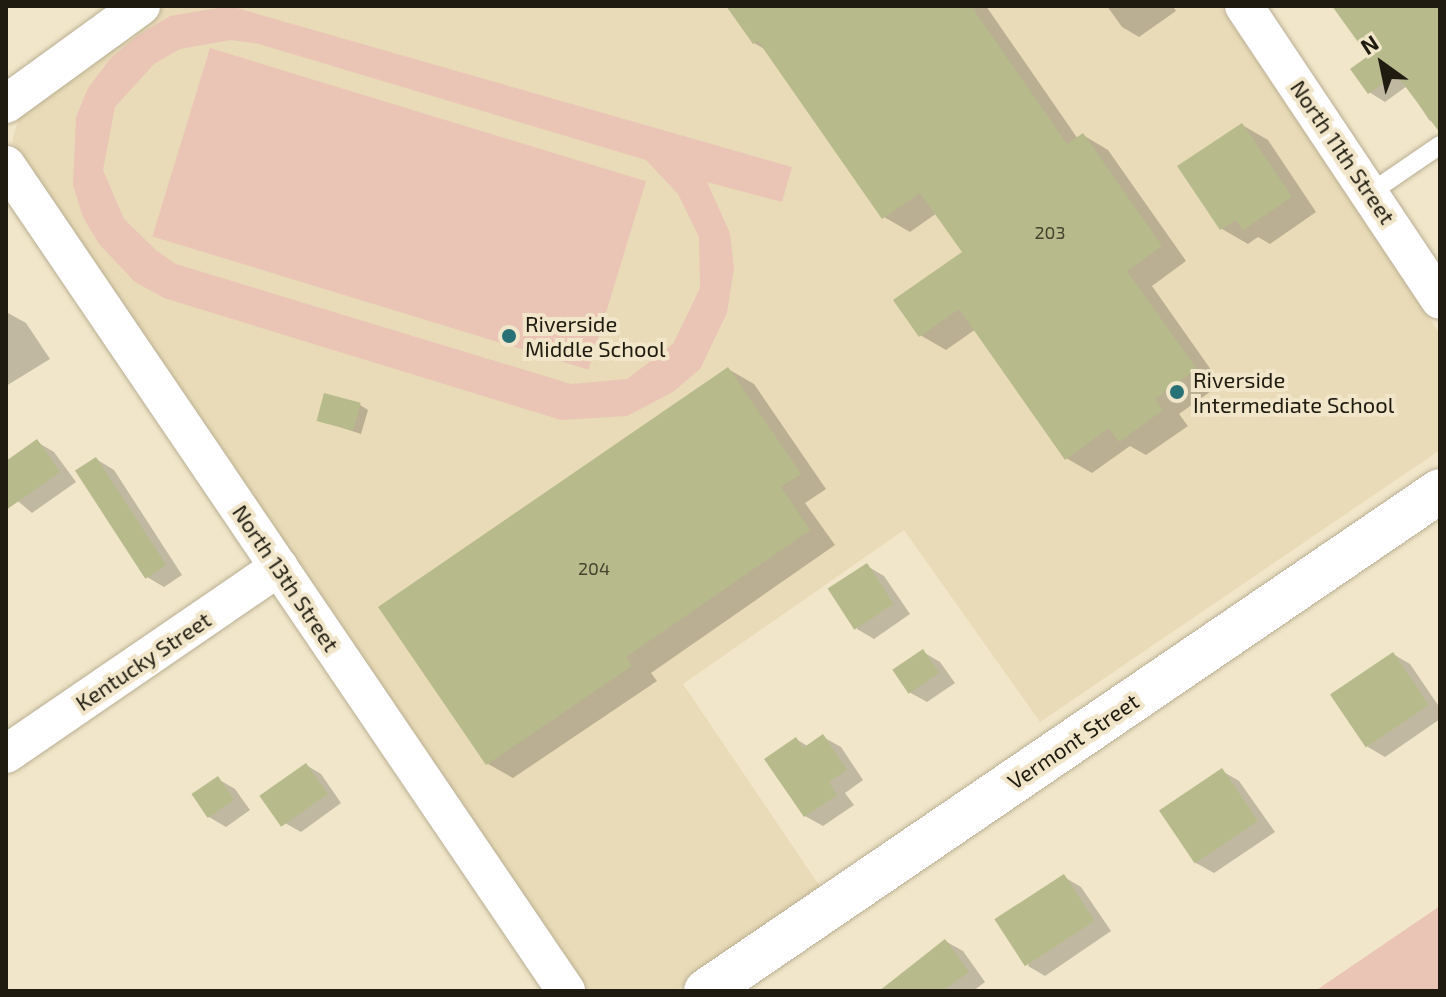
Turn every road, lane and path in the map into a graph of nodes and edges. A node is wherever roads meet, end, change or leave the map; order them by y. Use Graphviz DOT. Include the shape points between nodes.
graph roads {
  1 [pos="141,6"];
  2 [pos="1244,6"];
  3 [pos="6,104"];
  4 [pos="1440,145"];
  5 [pos="6,165"];
  6 [pos="1370,193"];
  7 [pos="1440,300"];
  8 [pos="1440,491"];
  9 [pos="279,567"];
  10 [pos="6,754"];
  11 [pos="566,991"];
  12 [pos="706,991"];
  1 -- 3 [label="street"];
  2 -- 6 [label="street, North 11th Street"];
  4 -- 6 [label="lane"];
  5 -- 9 [label="street, North 13th Street"];
  6 -- 7 [label="street, North 11th Street"];
  8 -- 12 [label="street, Vermont Street"];
  9 -- 10 [label="street, Kentucky Street"];
  9 -- 11 [label="street, North 13th Street"];
}
